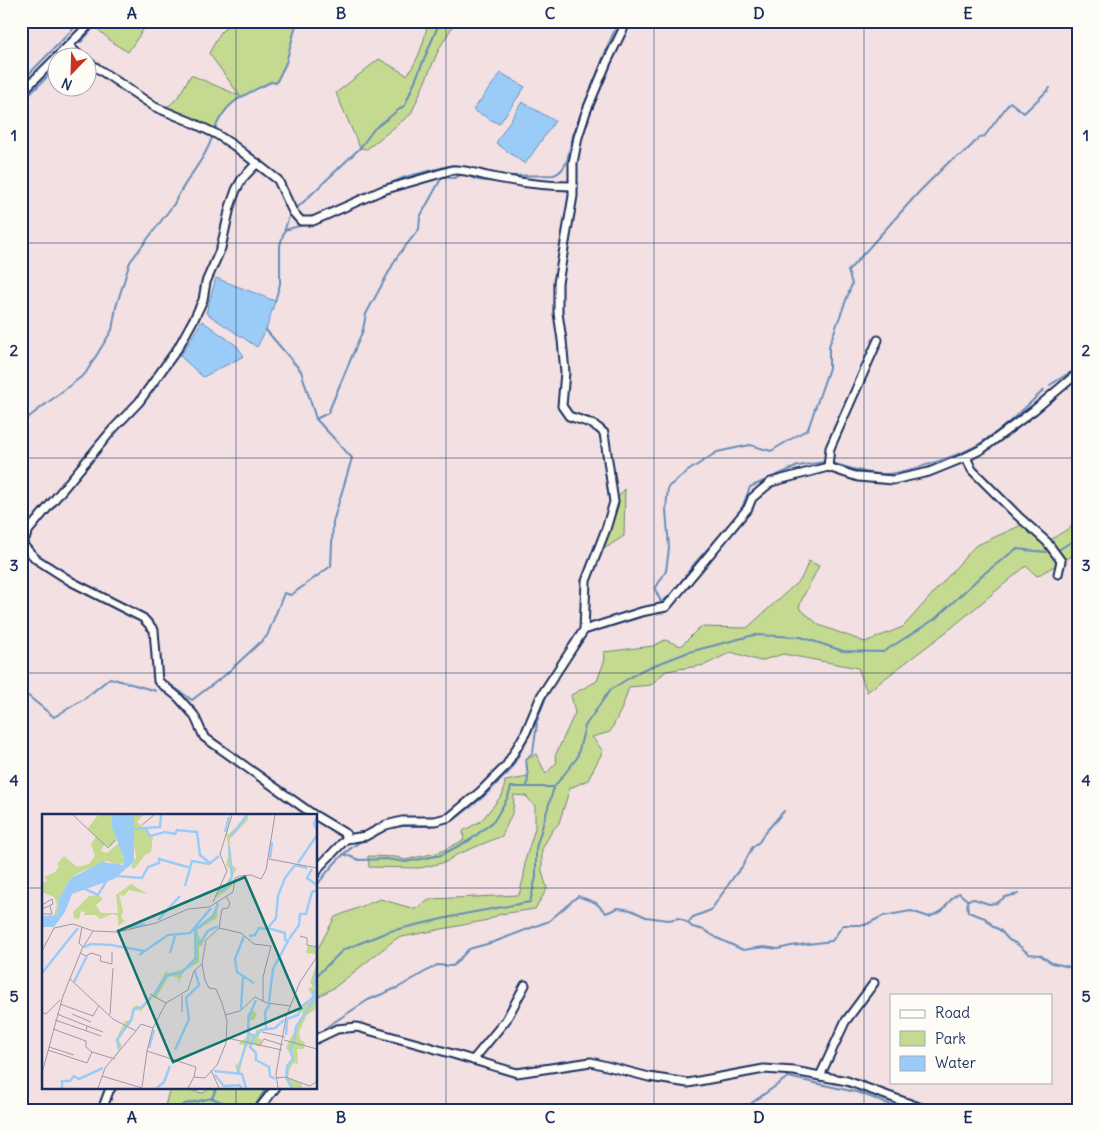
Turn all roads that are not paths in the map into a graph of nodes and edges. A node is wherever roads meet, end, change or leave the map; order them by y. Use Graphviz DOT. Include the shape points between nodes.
graph roads {
  1 [pos="93,21"];
  2 [pos="628,21"];
  3 [pos="69,46"];
  4 [pos="98,69"];
  5 [pos="21,93"];
  6 [pos="257,163"];
  7 [pos="572,186"];
  8 [pos="878,340"];
  9 [pos="1079,372"];
  10 [pos="966,458"];
  11 [pos="828,467"];
  12 [pos="1058,574"];
  13 [pos="584,630"];
  14 [pos="314,814"];
  15 [pos="318,817"];
  16 [pos="346,839"];
  17 [pos="318,870"];
  18 [pos="874,983"];
  19 [pos="525,985"];
  20 [pos="318,1038"];
  21 [pos="473,1060"];
  22 [pos="820,1076"];
  23 [pos="111,1088"];
  24 [pos="275,1088"];
  25 [pos="102,1110"];
  26 [pos="258,1110"];
  27 [pos="927,1110"];
  1 -- 3 [label="street"];
  2 -- 7 [label="street" via="607,62 580,129"];
  3 -- 5 [label="street"];
  4 -- 6 [label="street" via="155,107 216,134"];
  6 -- 7 [label="street" via="278,180 293,212 301,221 313,221 383,190 452,170 508,180"];
  6 -- 14 [label="street" via="236,190 203,300 178,348 139,402 29,530 22,544 36,559 72,582 143,618 154,630 158,681 194,715 204,737"];
  7 -- 13 [label="street" via="558,282 564,372 562,406 568,416 590,422 604,433 614,502 586,581"];
  8 -- 11 [label="street" via="830,448"];
  9 -- 10 [label="street" via="989,445"];
  10 -- 11 [label="street" via="929,472 893,480 858,477"];
  10 -- 12 [label="street" via="972,470 1047,542 1061,561"];
  11 -- 13 [label="street" via="771,482 752,498 748,508 666,607"];
  13 -- 16 [label="street" via="541,696 526,732 506,766 480,792 450,817 435,821 402,821 366,836"];
  15 -- 16 [label="street" via="346,834"];
  16 -- 17 [label="street"];
  18 -- 22 [label="street" via="845,1022"];
  19 -- 21 [label="street" via="506,1020"];
  20 -- 21 [label="street" via="337,1029 357,1027"];
  21 -- 22 [label="street" via="517,1074 591,1062 688,1083 764,1069"];
  22 -- 27 [label="street" via="847,1081"];
  23 -- 25 [label="street"];
  24 -- 26 [label="street"];
}
